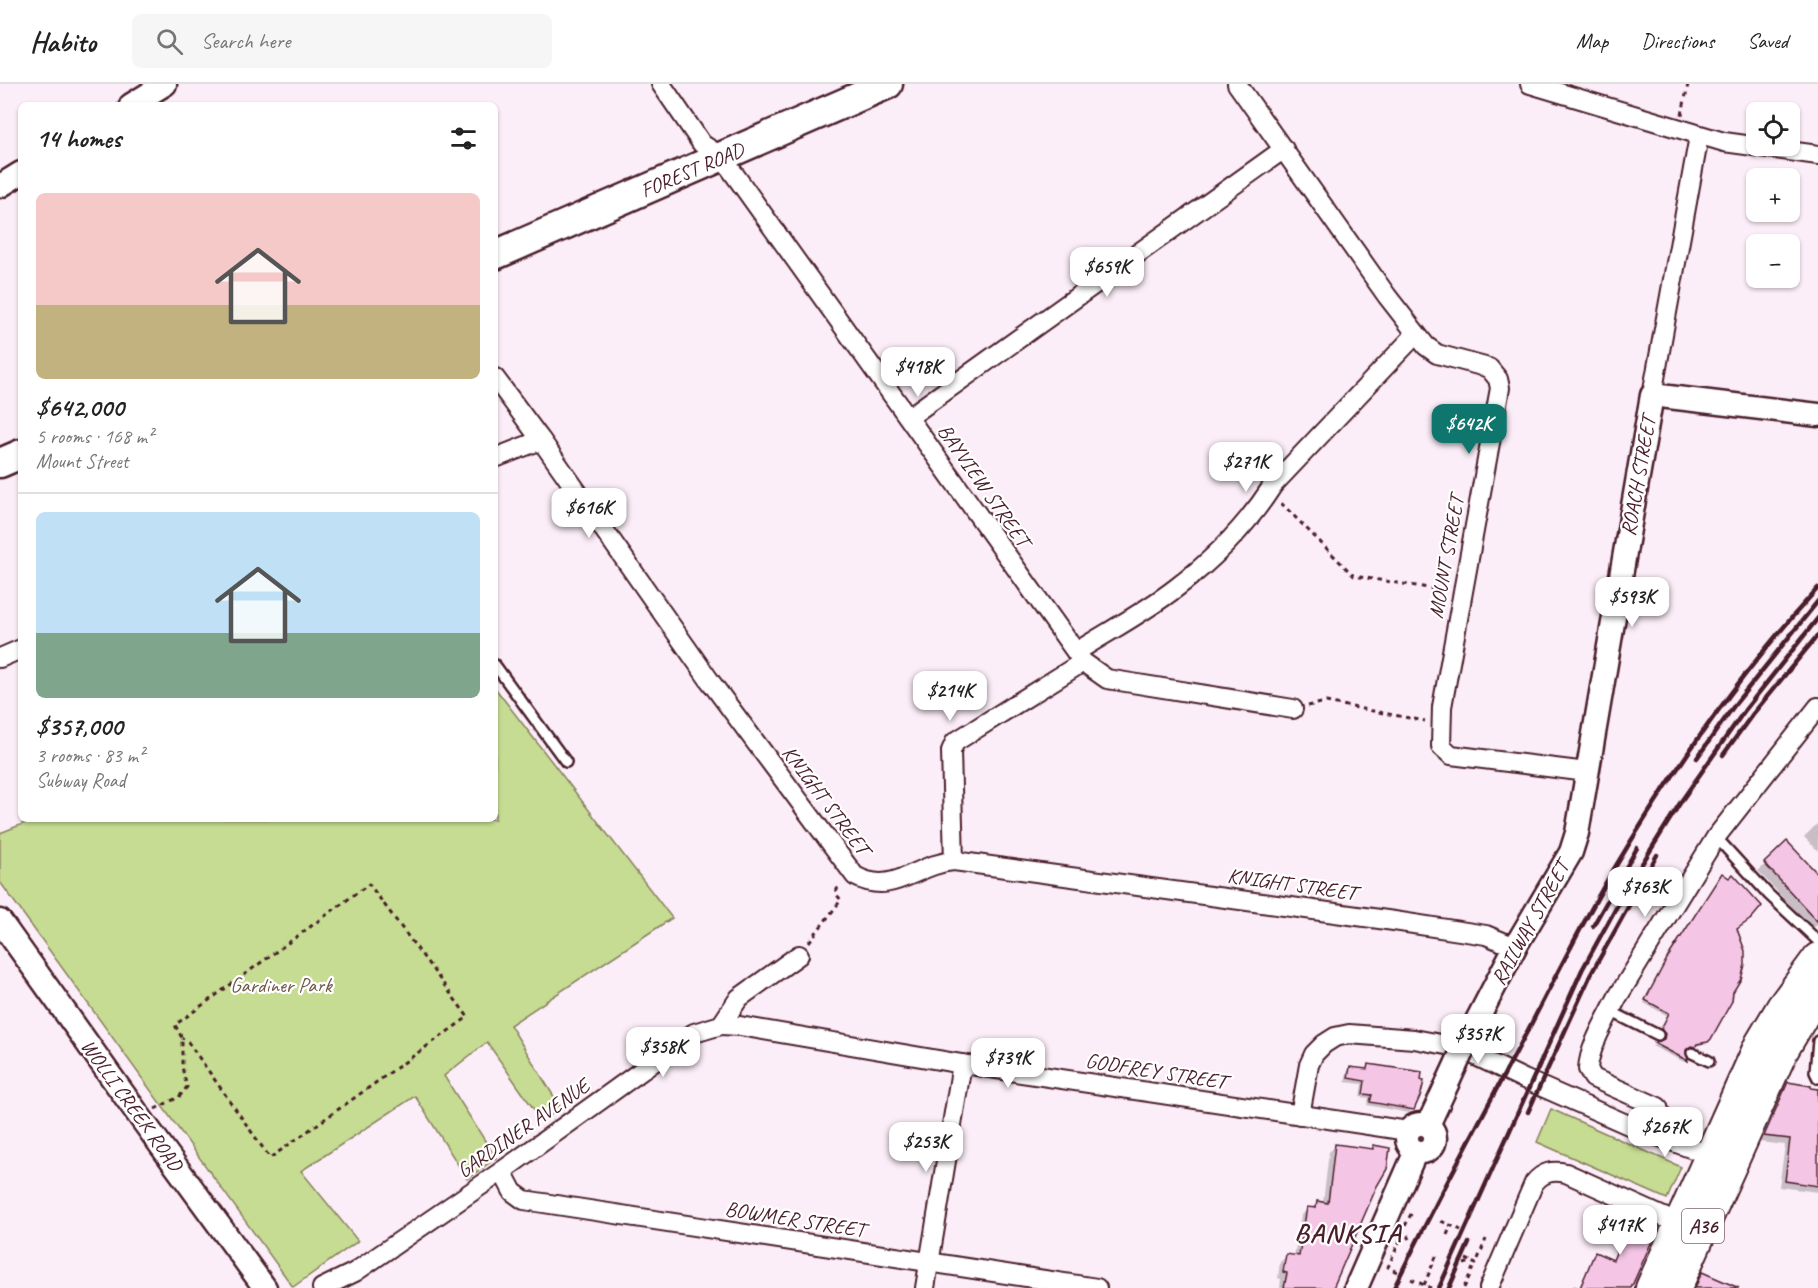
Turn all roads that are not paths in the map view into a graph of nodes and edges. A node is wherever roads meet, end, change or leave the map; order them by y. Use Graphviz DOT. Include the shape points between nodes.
graph roads {
  1 [pos="165,84"];
  2 [pos="661,84"];
  3 [pos="888,84"];
  4 [pos="1238,84"];
  5 [pos="1530,84"];
  6 [pos="136,102"];
  7 [pos="1699,136"];
  8 [pos="1284,149"];
  9 [pos="1818,155"];
  10 [pos="722,157"];
  11 [pos="18,175"];
  12 [pos="0,186"];
  13 [pos="498,254"];
  14 [pos="1416,334"];
  15 [pos="498,382"];
  16 [pos="1652,394"];
  17 [pos="1818,415"];
  18 [pos="909,417"];
  19 [pos="541,440"];
  20 [pos="18,455"];
  21 [pos="498,457"];
  22 [pos="0,463"];
  23 [pos="18,650"];
  24 [pos="1079,657"];
  25 [pos="0,658"];
  26 [pos="498,669"];
  27 [pos="1818,707"];
  28 [pos="1293,709"];
  29 [pos="566,762"];
  30 [pos="1587,772"];
  31 [pos="1716,837"];
  32 [pos="1570,852"];
  33 [pos="954,861"];
  34 [pos="0,921"];
  35 [pos="1818,941"];
  36 [pos="1515,947"];
  37 [pos="799,956"];
  38 [pos="1814,976"];
  39 [pos="1610,1011"];
  40 [pos="721,1025"];
  41 [pos="1658,1035"];
  42 [pos="1818,1041"];
  43 [pos="1692,1053"];
  44 [pos="1708,1061"];
  45 [pos="962,1064"];
  46 [pos="1818,1078"];
  47 [pos="1300,1115"];
  48 [pos="1655,1135"];
  49 [pos="1417,1136"];
  50 [pos="1720,1159"];
  51 [pos="502,1171"];
  52 [pos="1679,1224"];
  53 [pos="929,1262"];
  54 [pos="355,1272"];
  55 [pos="266,1288"];
  56 [pos="322,1288"];
  57 [pos="341,1288"];
  58 [pos="925,1288"];
  59 [pos="1097,1288"];
  60 [pos="1356,1288"];
  61 [pos="1489,1288"];
  62 [pos="1651,1288"];
  63 [pos="1676,1288"];
  1 -- 6 [label="street"];
  2 -- 10 [label="street, BAYVIEW STREET" via="702,144"];
  3 -- 10 [label="main road, FOREST ROAD"];
  4 -- 8 [label="street, MOUNT STREET"];
  5 -- 7 [label="street"];
  7 -- 9 [label="street"];
  7 -- 16 [label="street, ROACH STREET"];
  8 -- 14 [label="street, MOUNT STREET"];
  8 -- 18 [label="street"];
  10 -- 13 [label="main road, FOREST ROAD"];
  10 -- 18 [label="street, BAYVIEW STREET"];
  11 -- 12 [label="street"];
  14 -- 24 [label="street" via="1270,490 1216,554 1178,587"];
  14 -- 30 [label="street, MOUNT STREET" via="1437,354 1489,368 1499,383 1442,706 1441,746 1451,755"];
  15 -- 19 [label="street, KNIGHT STREET"];
  16 -- 17 [label="street"];
  16 -- 30 [label="street, ROACH STREET"];
  18 -- 24 [label="street, BAYVIEW STREET"];
  19 -- 21 [label="street"];
  19 -- 33 [label="street, KNIGHT STREET" via="710,681 855,876 872,883 892,883 931,865"];
  20 -- 22 [label="main road"];
  23 -- 25 [label="street"];
  24 -- 28 [label="street, BAYVIEW STREET" via="1107,679"];
  24 -- 33 [label="street" via="955,742 951,751"];
  26 -- 29 [label="lane"];
  27 -- 31 [label="street"];
  30 -- 32 [label="street, ROACH STREET"];
  31 -- 35 [label="lane"];
  31 -- 39 [label="street"];
  32 -- 36 [label="street, RAILWAY STREET"];
  33 -- 36 [label="street, KNIGHT STREET" via="1486,935"];
  34 -- 55 [label="street, WOLLI CREEK ROAD"];
  36 -- 49 [label="street, RAILWAY STREET, bridge"];
  37 -- 40 [label="street" via="739,998"];
  38 -- 50 [label="highway, A36" via="1782,1053"];
  39 -- 41 [label="lane"];
  39 -- 48 [label="street" via="1588,1069 1593,1078 1658,1107 1661,1117"];
  40 -- 45 [label="street, GODFREY STREET"];
  40 -- 51 [label="street, GARDINER AVENUE" via="694,1033"];
  42 -- 46 [label="lane"];
  43 -- 44 [label="lane"];
  45 -- 47 [label="street, GODFREY STREET"];
  45 -- 53 [label="street"];
  47 -- 48 [label="street" via="1314,1053 1335,1037 1367,1034 1457,1047"];
  47 -- 49 [label="street, GODFREY STREET"];
  48 -- 50 [label="street"];
  49 -- 60 [label="street, RAILWAY STREET"];
  50 -- 52 [label="highway, A36"];
  50 -- 63 [label="highway, A36"];
  51 -- 53 [label="street, BOWMER STREET" via="513,1192 524,1200"];
  51 -- 54 [label="street, GARDINER AVENUE"];
  52 -- 61 [label="street" via="1566,1173 1547,1173 1534,1183"];
  52 -- 62 [label="highway, A36"];
  53 -- 58 [label="street"];
  53 -- 59 [label="street, BOWMER STREET"];
  54 -- 56 [label="street, GARDINER AVENUE"];
  54 -- 57 [label="street, GARDINER AVENUE"];
}
